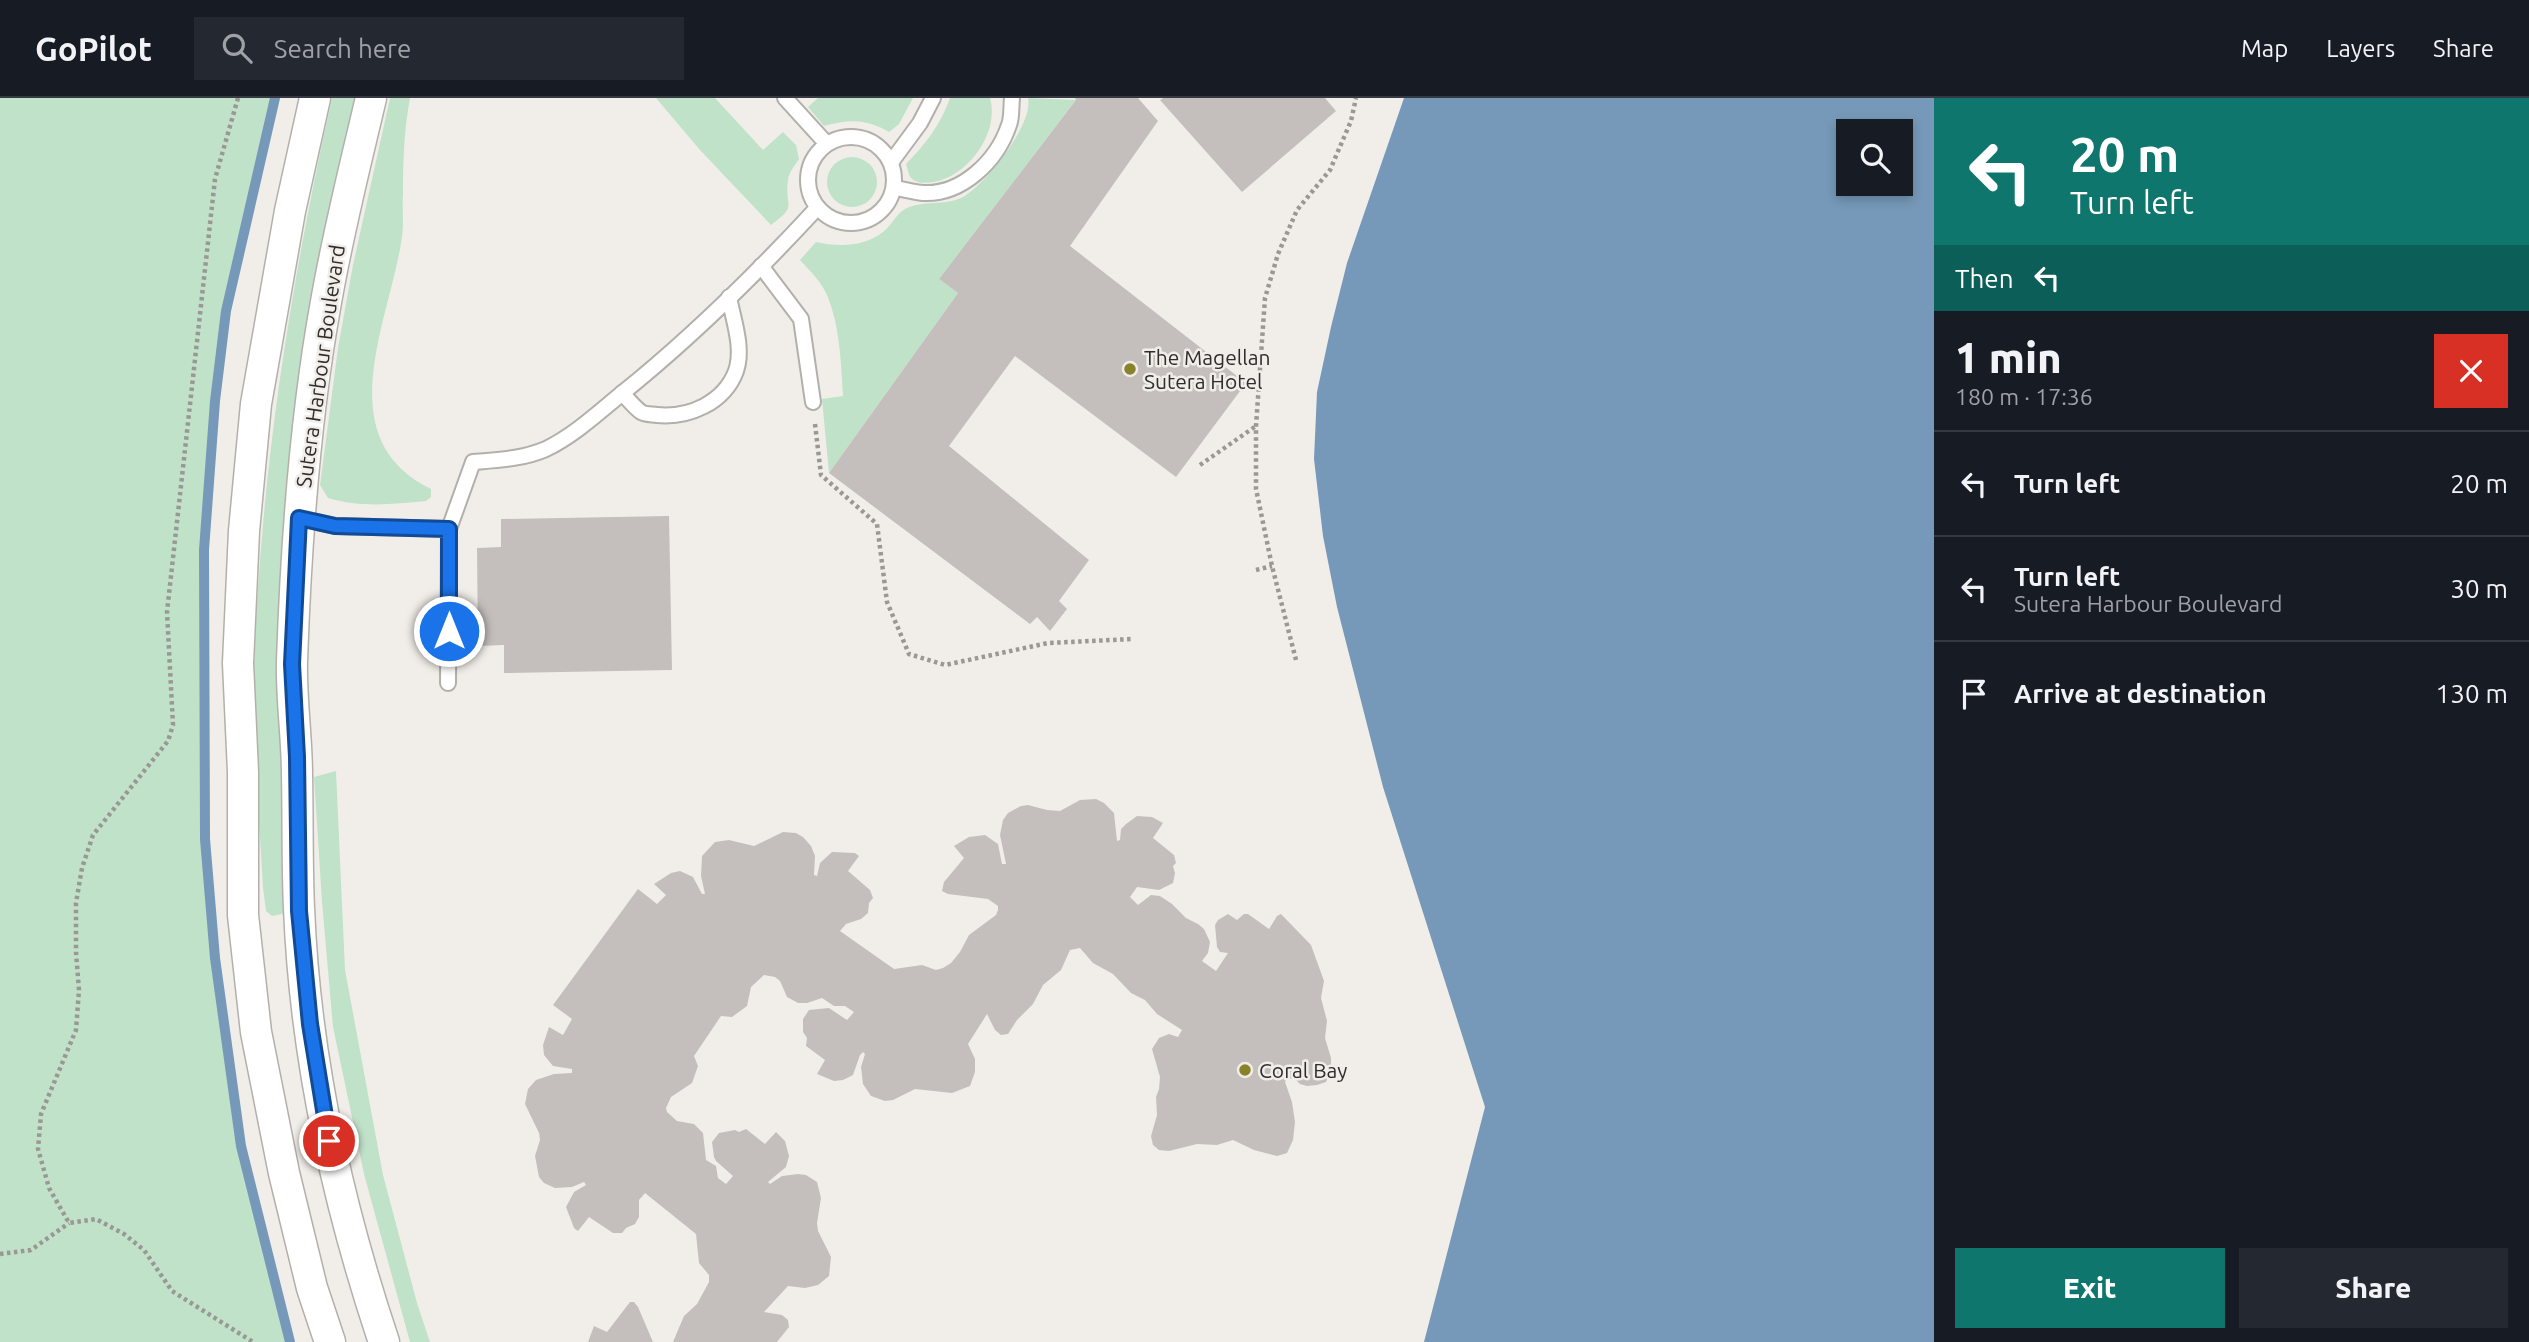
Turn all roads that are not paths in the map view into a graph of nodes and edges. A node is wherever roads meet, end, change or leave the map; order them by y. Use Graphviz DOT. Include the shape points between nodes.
graph roads {
  1 [pos="315,98"];
  2 [pos="371,98"];
  3 [pos="785,98"];
  4 [pos="933,98"];
  5 [pos="1012,98"];
  6 [pos="826,143"];
  7 [pos="892,161"];
  8 [pos="896,188"];
  9 [pos="817,208"];
  10 [pos="761,266"];
  11 [pos="729,297"];
  12 [pos="622,393"];
  13 [pos="813,402"];
  14 [pos="299,518"];
  15 [pos="449,529"];
  16 [pos="448,683"];
  17 [pos="330,1342"];
  18 [pos="384,1342"];
  1 -- 17 [label="street" via="256,404 238,663 243,915 256,1032 284,1173"];
  2 -- 14 [label="street, Sutera Harbour Boulevard" via="325,305"];
  3 -- 6 [label="lane"];
  4 -- 7 [label="lane"];
  5 -- 8 [label="lane" via="1010,124 993,155 975,175 954,187 925,193"];
  6 -- 7 [label="lane" via="850,135 875,142"];
  6 -- 9 [label="lane" via="810,162 807,186"];
  7 -- 8 [label="lane"];
  8 -- 9 [label="lane" via="884,210 863,223 838,222"];
  9 -- 10 [label="lane"];
  10 -- 11 [label="lane"];
  10 -- 13 [label="lane" via="801,319"];
  11 -- 12 [label="lane"];
  11 -- 12 [label="lane" via="738,348 736,371 724,391 690,414 665,416 642,413"];
  12 -- 15 [label="lane" via="547,448 516,458 473,462"];
  14 -- 15 [label="lane" via="335,526"];
  14 -- 18 [label="street, Sutera Harbour Boulevard" via="292,664 299,911 310,1024 333,1165"];
  15 -- 16 [label="lane"];
}
